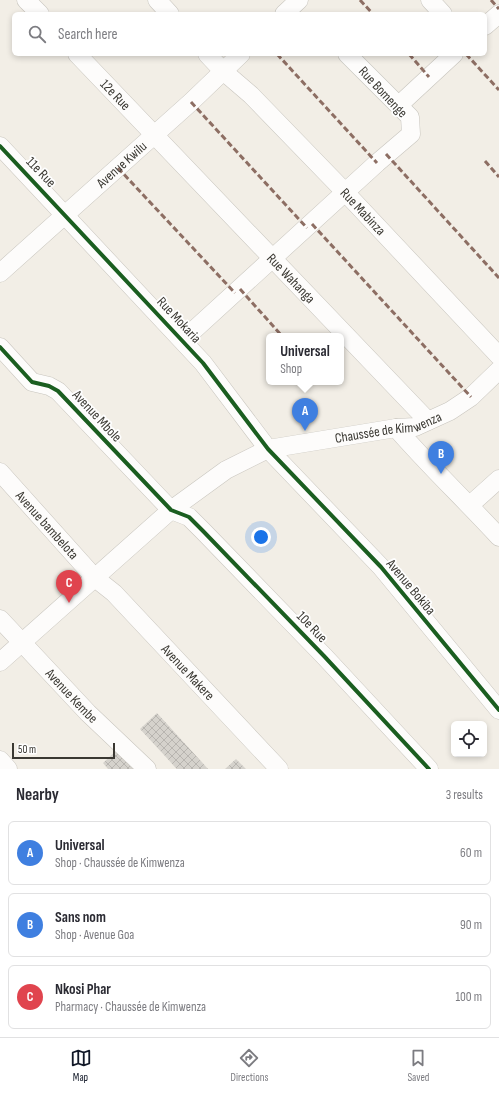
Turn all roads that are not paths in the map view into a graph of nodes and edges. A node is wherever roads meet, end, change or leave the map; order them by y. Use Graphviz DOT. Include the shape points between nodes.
graph roads {
  1 [pos="26,0"];
  2 [pos="157,0"];
  3 [pos="430,0"];
  4 [pos="38,12"];
  5 [pos="168,12"];
  6 [pos="440,12"];
  7 [pos="499,14"];
  8 [pos="487,24"];
  9 [pos="79,56"];
  10 [pos="209,56"];
  11 [pos="239,56"];
  12 [pos="349,56"];
  13 [pos="452,56"];
  14 [pos="223,71"];
  15 [pos="399,105"];
  16 [pos="154,135"];
  17 [pos="0,146"];
  18 [pos="345,192"];
  19 [pos="65,214"];
  20 [pos="273,258"];
  21 [pos="0,273"];
  22 [pos="183,340"];
  23 [pos="0,347"];
  24 [pos="499,356"];
  25 [pos="499,370"];
  26 [pos="428,421"];
  27 [pos="396,428"];
  28 [pos="268,449"];
  29 [pos="0,472"];
  30 [pos="499,479"];
  31 [pos="470,505"];
  32 [pos="171,510"];
  33 [pos="499,537"];
  34 [pos="95,578"];
  35 [pos="0,619"];
  36 [pos="20,643"];
  37 [pos="0,662"];
  38 [pos="499,710"];
  39 [pos="0,760"];
  40 [pos="8,769"];
  41 [pos="147,769"];
  42 [pos="278,769"];
  43 [pos="429,769"];
  1 -- 4 [label="street"];
  2 -- 5 [label="street"];
  3 -- 6 [label="street"];
  7 -- 8 [label="street"];
  9 -- 16 [label="street, 12e Rue"];
  10 -- 14 [label="street, Rue Mabinza"];
  11 -- 14 [label="street, Avenue Kwilu"];
  12 -- 15 [label="street, Rue Bomenge"];
  13 -- 15 [label="street"];
  14 -- 16 [label="street, Avenue Kwilu"];
  14 -- 18 [label="street, Rue Mabinza" via="251,95"];
  15 -- 18 [label="street, Rue Bomenge" via="410,117 410,134"];
  16 -- 19 [label="street, Avenue Kwilu"];
  16 -- 20 [label="street, Rue Wahanga"];
  17 -- 19 [label="street, 11e Rue"];
  18 -- 20 [label="street"];
  18 -- 24 [label="street, Rue Mabinza"];
  19 -- 21 [label="street, Avenue Kwilu"];
  19 -- 22 [label="street, Rue Mokaria"];
  20 -- 22 [label="street"];
  20 -- 26 [label="street, Rue Wahanga"];
  22 -- 28 [label="street, Rue Mokaria"];
  23 -- 32 [label="street, Avenue Mbole" via="32,382 58,391"];
  25 -- 26 [label="street, Chaussée de Kimwenza" via="471,397"];
  26 -- 27 [label="street, Chaussée de Kimwenza" via="415,427"];
  27 -- 28 [label="street, Chaussée de Kimwenza"];
  27 -- 31 [label="street" via="430,467"];
  28 -- 32 [label="street, Chaussée de Kimwenza" via="226,470"];
  28 -- 38 [label="street, Avenue Bokiba" via="381,568"];
  29 -- 34 [label="street, Avenue bambelota"];
  30 -- 31 [label="street"];
  31 -- 33 [label="street"];
  32 -- 34 [label="street, Chaussée de Kimwenza"];
  32 -- 43 [label="street, 10e Rue" via="189,518 203,531"];
  34 -- 36 [label="street, Chaussée de Kimwenza"];
  34 -- 42 [label="street, Avenue Makere" via="114,593"];
  35 -- 36 [label="street, Avenue Kembe"];
  36 -- 37 [label="street, Chaussée de Kimwenza"];
  36 -- 41 [label="street, Avenue Kembe"];
  39 -- 40 [label="street"];
}
